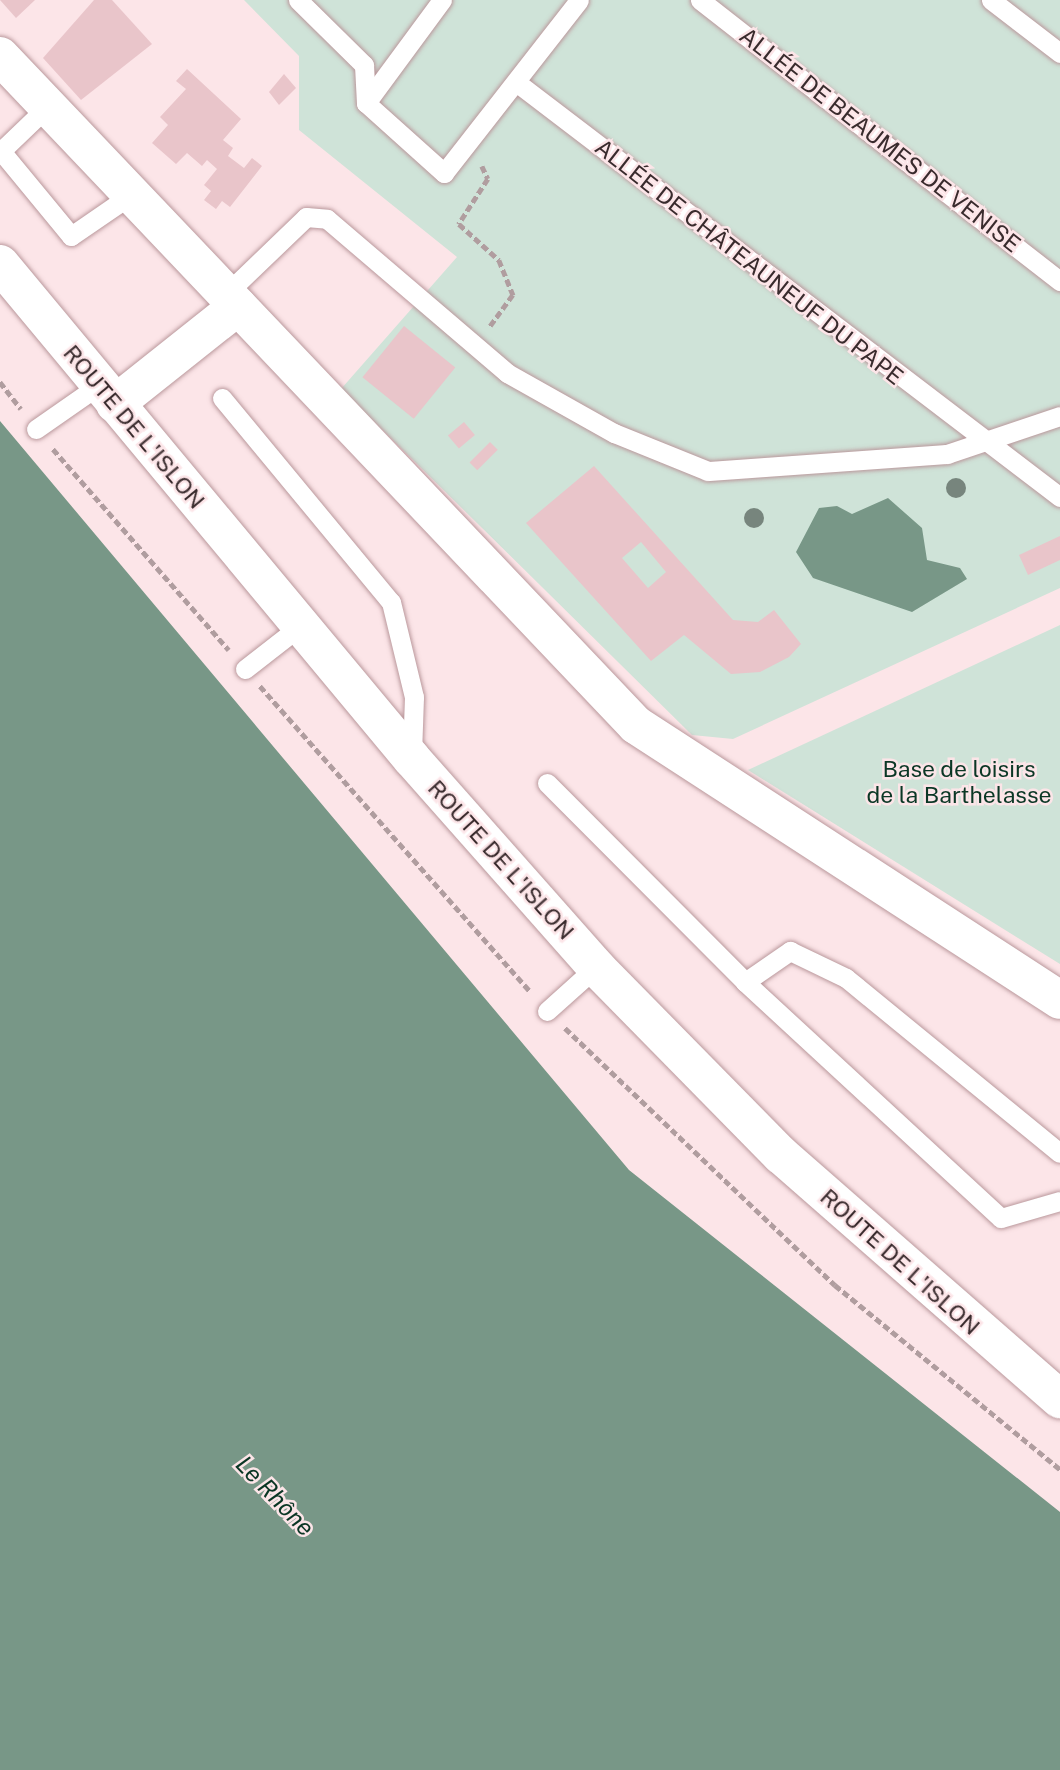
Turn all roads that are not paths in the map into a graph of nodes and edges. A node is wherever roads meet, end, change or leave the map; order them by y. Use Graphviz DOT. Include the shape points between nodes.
graph roads {
  1 [pos="298,0"];
  2 [pos="442,0"];
  3 [pos="579,0"];
  4 [pos="700,0"];
  5 [pos="991,0"];
  6 [pos="1060,53"];
  7 [pos="0,55"];
  8 [pos="516,82"];
  9 [pos="366,103"];
  10 [pos="48,106"];
  11 [pos="132,194"];
  12 [pos="0,264"];
  13 [pos="1060,281"];
  14 [pos="232,300"];
  15 [pos="107,394"];
  16 [pos="222,398"];
  17 [pos="1060,416"];
  18 [pos="36,429"];
  19 [pos="983,442"];
  20 [pos="1060,497"];
  21 [pos="300,626"];
  22 [pos="245,669"];
  23 [pos="412,759"];
  24 [pos="547,783"];
  25 [pos="596,967"];
  26 [pos="745,982"];
  27 [pos="1060,1000"];
  28 [pos="547,1011"];
  29 [pos="1060,1153"];
  30 [pos="1060,1201"];
  31 [pos="1060,1399"];
  1 -- 9 [label="lane" via="364,65"];
  2 -- 9 [label="lane"];
  3 -- 8 [label="lane"];
  4 -- 13 [label="lane, ALLÉE DE BEAUMES DE VENISE"];
  5 -- 6 [label="lane"];
  7 -- 10 [label="street"];
  8 -- 9 [label="lane" via="443,173"];
  8 -- 19 [label="lane, ALLÉE DE CHÂTEAUNEUF DU PAPE"];
  10 -- 11 [label="street"];
  10 -- 11 [label="lane" via="1,151 71,236"];
  11 -- 14 [label="street"];
  12 -- 15 [label="street, ROUTE DE L'ISLON"];
  14 -- 15 [label="street"];
  14 -- 19 [label="lane" via="306,217 327,219 507,373 614,433 708,471 947,454"];
  14 -- 27 [label="street" via="636,725"];
  15 -- 18 [label="lane"];
  15 -- 21 [label="street, ROUTE DE L'ISLON"];
  16 -- 23 [label="lane" via="391,602 414,697"];
  17 -- 19 [label="lane"];
  19 -- 20 [label="lane, ALLÉE DE CHÂTEAUNEUF DU PAPE"];
  21 -- 22 [label="lane"];
  21 -- 23 [label="street, ROUTE DE L'ISLON"];
  23 -- 25 [label="street, ROUTE DE L'ISLON"];
  24 -- 26 [label="lane"];
  25 -- 28 [label="lane"];
  25 -- 31 [label="street, ROUTE DE L'ISLON" via="781,1155"];
  26 -- 29 [label="lane" via="790,951 846,978"];
  26 -- 30 [label="lane" via="1001,1218"];
}
